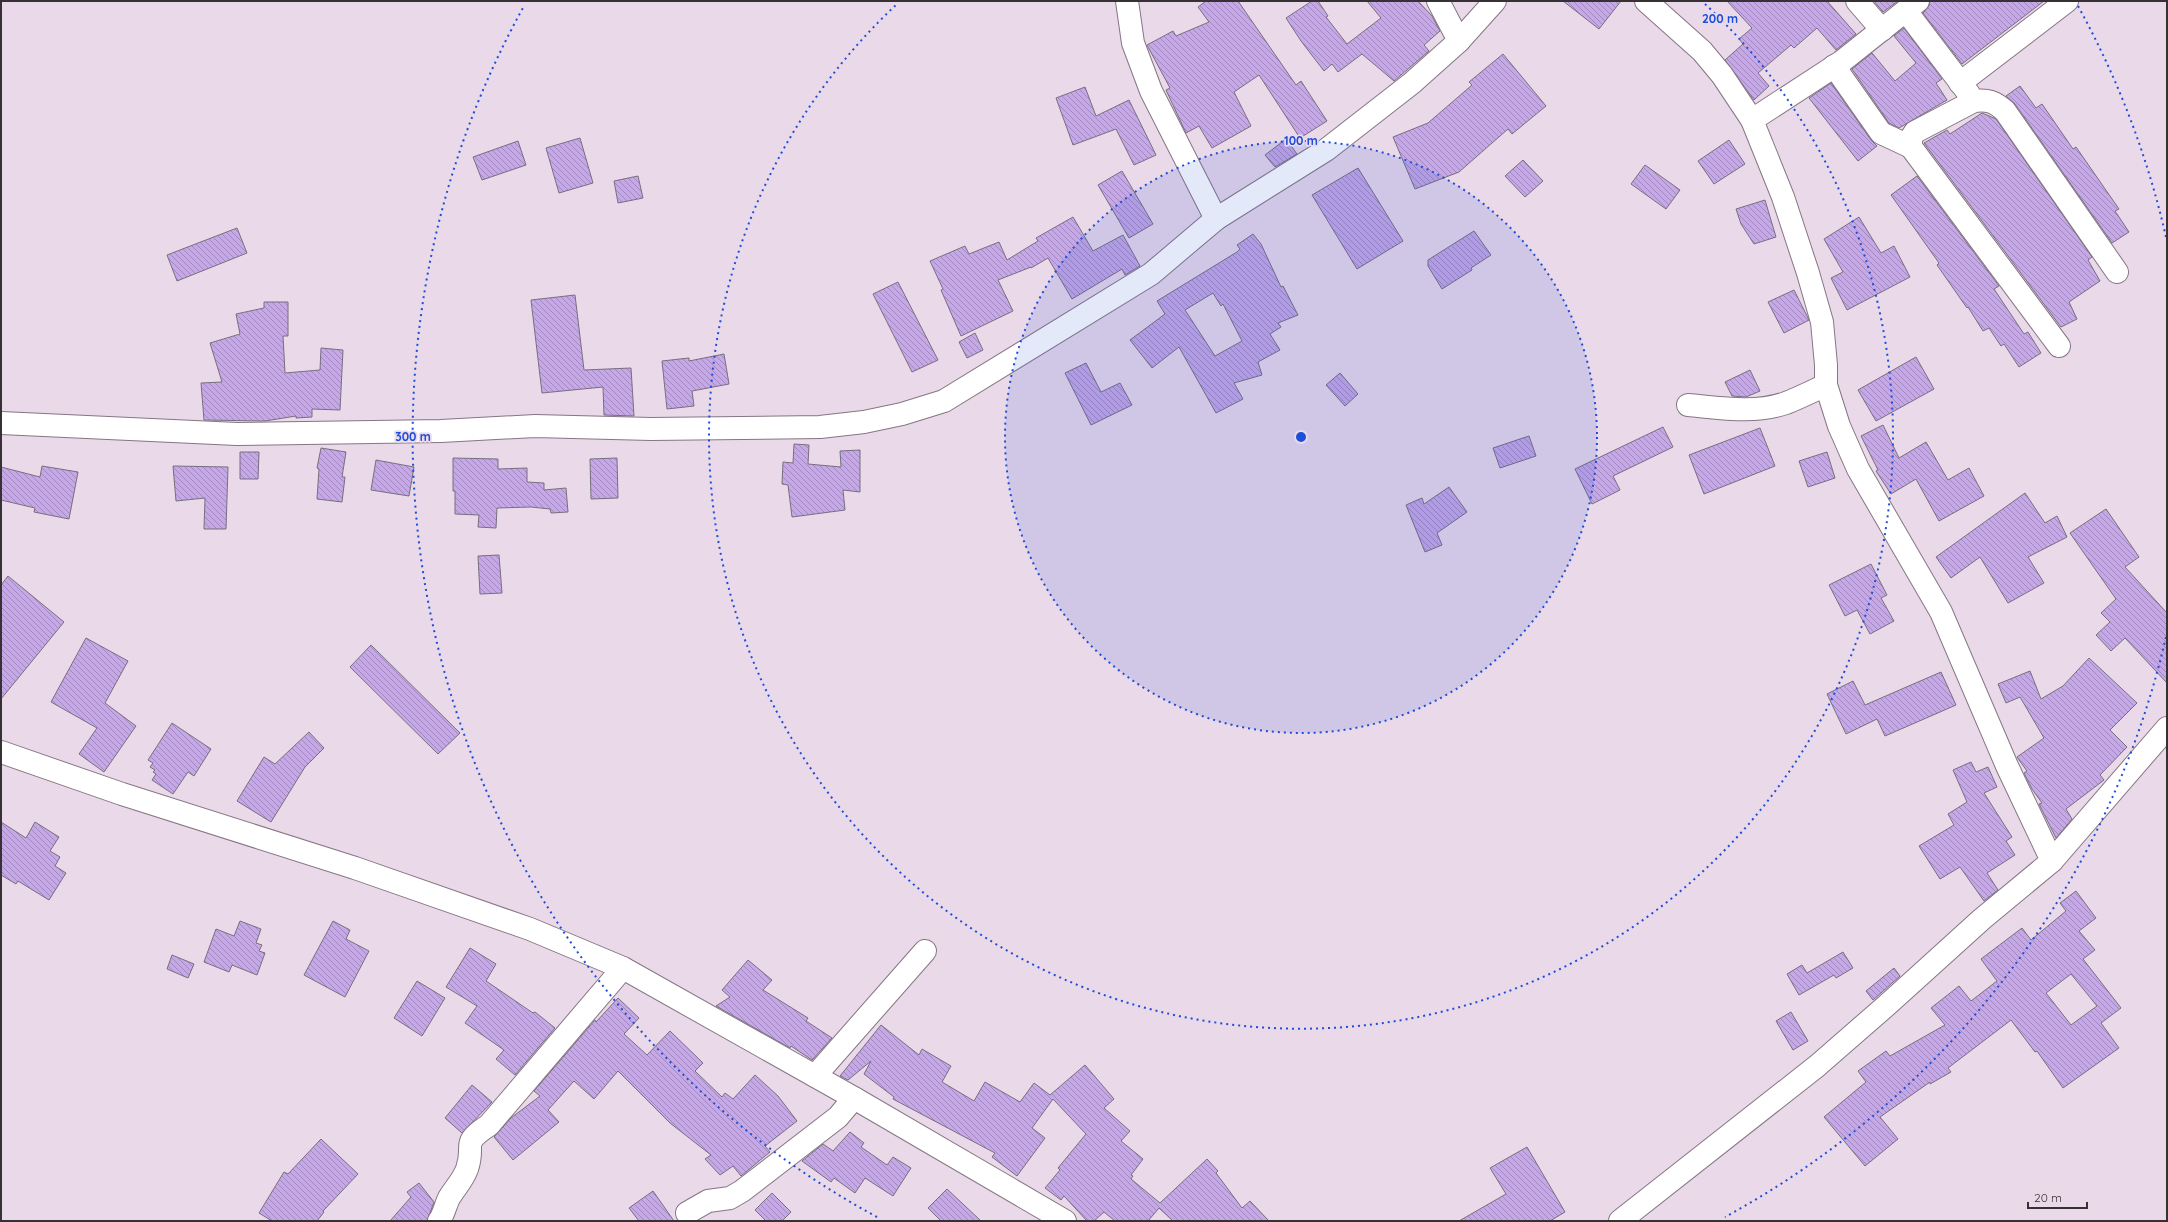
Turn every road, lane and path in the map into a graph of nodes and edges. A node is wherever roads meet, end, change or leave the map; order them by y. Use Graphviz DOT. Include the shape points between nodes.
graph roads {
  1 [pos="1127,1"];
  2 [pos="1438,1"];
  3 [pos="1495,1"];
  4 [pos="1646,1"];
  5 [pos="1857,1"];
  6 [pos="2067,1"];
  7 [pos="1912,6"];
  8 [pos="1882,30"];
  9 [pos="1459,40"];
  10 [pos="1834,66"];
  11 [pos="1960,83"];
  12 [pos="1974,101"];
  13 [pos="1752,120"];
  14 [pos="1911,147"];
  15 [pos="1216,219"];
  16 [pos="2117,272"];
  17 [pos="2059,346"];
  18 [pos="1826,385"];
  19 [pos="1688,404"];
  20 [pos="1,422"];
  21 [pos="2167,728"];
  22 [pos="1,752"];
  23 [pos="2052,861"];
  24 [pos="925,951"];
  25 [pos="613,979"];
  26 [pos="815,1076"];
  27 [pos="846,1107"];
  28 [pos="687,1213"];
  29 [pos="439,1221"];
  30 [pos="1066,1221"];
  31 [pos="1620,1221"];
  1 -- 15 [label="street" via="1133,43 1151,91"];
  2 -- 9 [label="street"];
  3 -- 9 [label="street"];
  4 -- 13 [label="street" via="1702,51 1722,75"];
  5 -- 8 [label="street"];
  6 -- 11 [label="street"];
  7 -- 8 [label="street"];
  7 -- 11 [label="street"];
  8 -- 10 [label="street"];
  9 -- 15 [label="street" via="1412,83 1326,150"];
  10 -- 13 [label="street"];
  10 -- 14 [label="street" via="1881,133"];
  11 -- 12 [label="street"];
  12 -- 14 [label="street" via="1915,132 1911,138"];
  12 -- 16 [label="street" via="1995,102 2005,112"];
  13 -- 18 [label="street" via="1783,197 1822,322"];
  14 -- 17 [label="street"];
  15 -- 20 [label="street" via="1151,274 944,401 864,422 805,427 651,429 535,426 442,431 237,434"];
  18 -- 19 [label="street" via="1786,403 1763,408 1740,410"];
  18 -- 23 [label="street" via="1839,426 1858,469 1941,612 2007,766"];
  21 -- 23 [label="street"];
  22 -- 25 [label="street" via="508,921"];
  23 -- 31 [label="street" via="1982,919 1817,1066"];
  24 -- 26 [label="street"];
  25 -- 26 [label="street"];
  25 -- 29 [label="street" via="489,1125 475,1134 469,1142 467,1168"];
  26 -- 27 [label="street"];
  27 -- 28 [label="street" via="742,1191 730,1198 708,1201"];
  27 -- 30 [label="street"];
}
